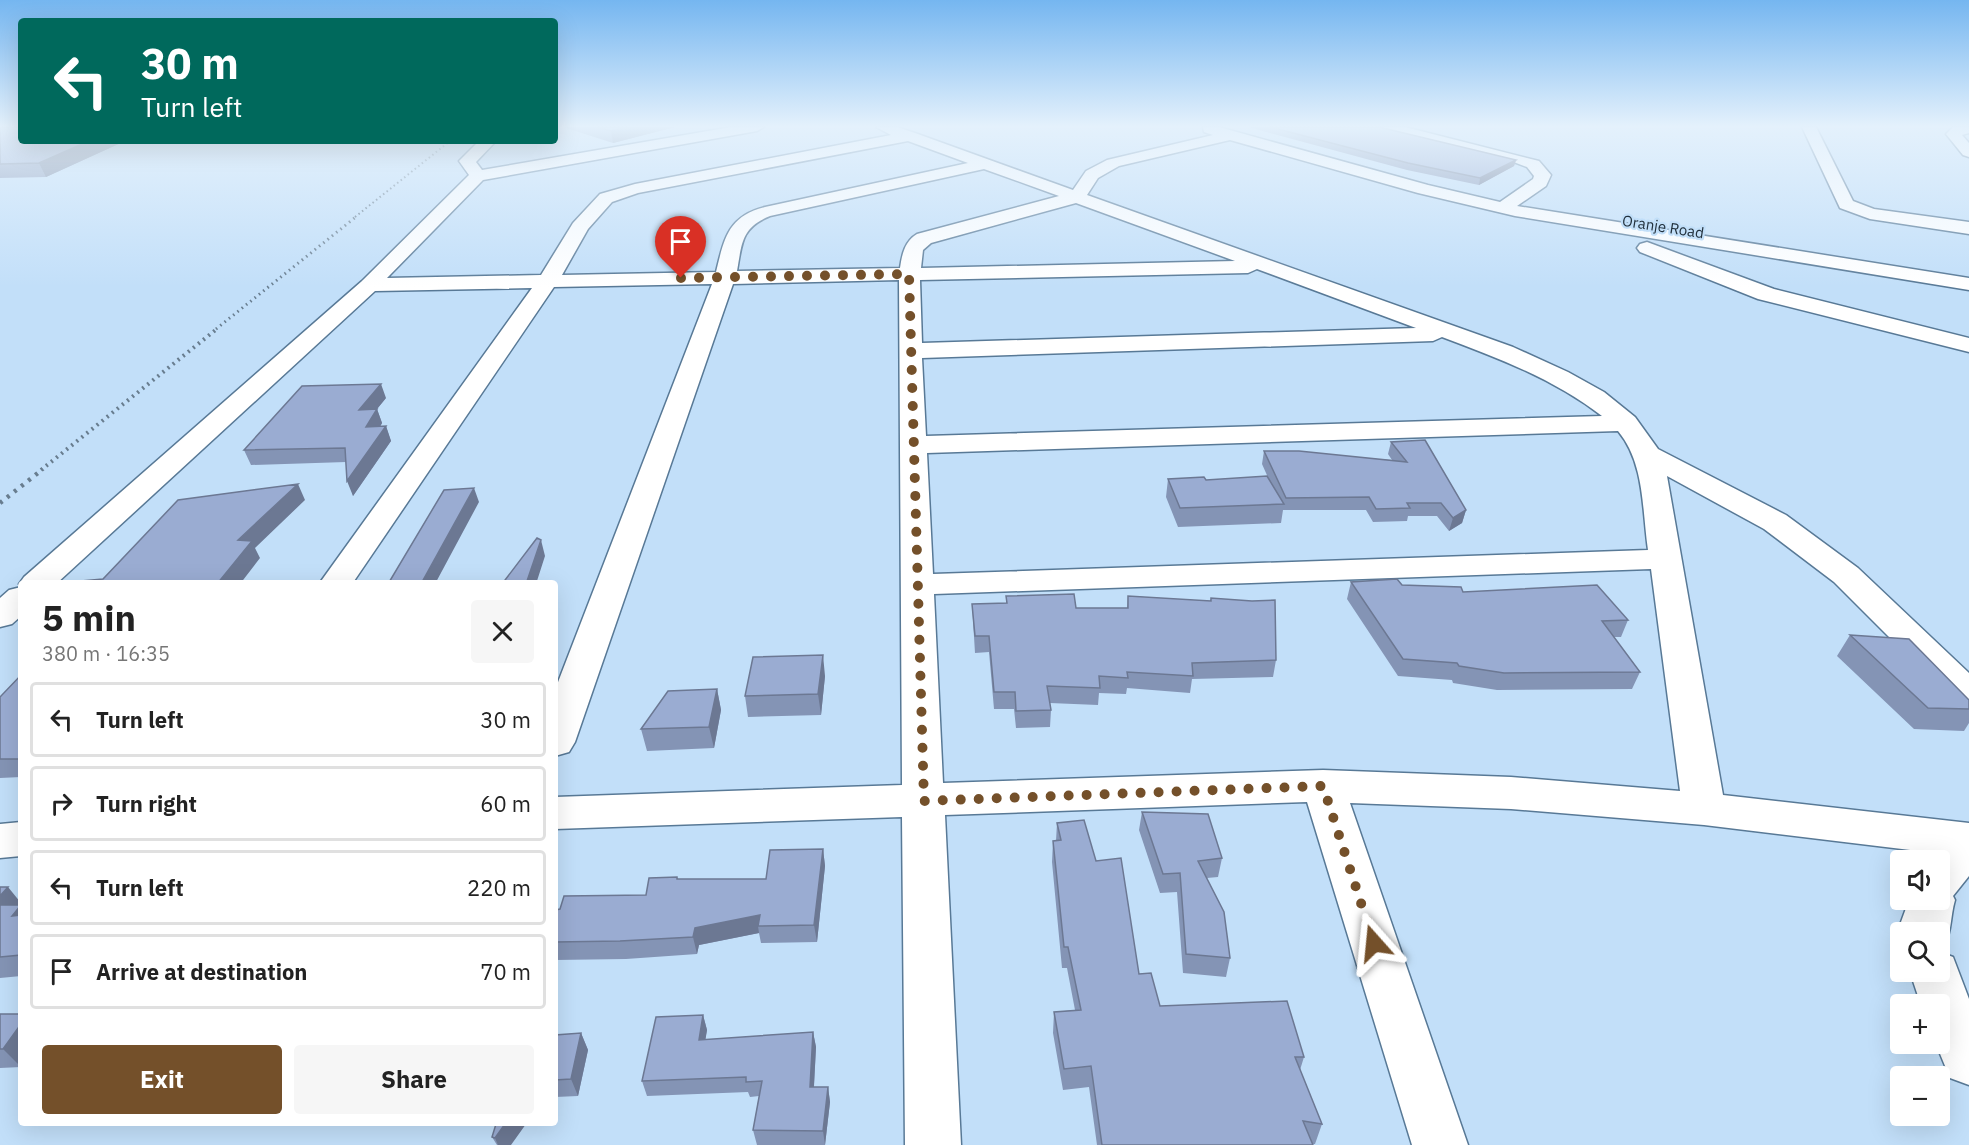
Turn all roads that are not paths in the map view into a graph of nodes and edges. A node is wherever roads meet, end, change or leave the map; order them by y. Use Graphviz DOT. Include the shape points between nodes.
graph roads {
  1 [pos="474,180"];
  2 [pos="682,180"];
  3 [pos="910,180"];
  4 [pos="1031,180"];
  5 [pos="1088,180"];
  6 [pos="1396,180"];
  7 [pos="1541,180"];
  8 [pos="1835,180"];
  9 [pos="1077,197"];
  10 [pos="1507,205"];
  11 [pos="1969,228"];
  12 [pos="1626,230"];
  13 [pos="1265,266"];
  14 [pos="909,274"];
  15 [pos="1969,275"];
  16 [pos="725,277"];
  17 [pos="548,280"];
  18 [pos="1969,284"];
  19 [pos="369,285"];
  20 [pos="1453,333"];
  21 [pos="1969,345"];
  22 [pos="910,351"];
  23 [pos="1626,423"];
  24 [pos="915,444"];
  25 [pos="1647,454"];
  26 [pos="1666,560"];
  27 [pos="40,580"];
  28 [pos="338,580"];
  29 [pos="918,585"];
  30 [pos="18,600"];
  31 [pos="0,616"];
  32 [pos="1969,695"];
  33 [pos="558,734"];
  34 [pos="1323,786"];
  35 [pos="924,801"];
  36 [pos="1704,809"];
  37 [pos="558,813"];
  38 [pos="18,840"];
  39 [pos="1969,840"];
  40 [pos="0,841"];
  41 [pos="1969,848"];
  42 [pos="1950,868"];
  43 [pos="1937,982"];
  44 [pos="1969,1060"];
  45 [pos="933,1145"];
  46 [pos="1440,1145"];
  1 -- 19 [label="street"];
  2 -- 17 [label="street" via="617,193 601,202 580,227"];
  3 -- 16 [label="street" via="749,218 738,228"];
  4 -- 9 [label="street"];
  5 -- 9 [label="street"];
  6 -- 10 [label="street"];
  7 -- 10 [label="street"];
  8 -- 11 [label="street" via="1846,204 1870,214"];
  9 -- 13 [label="street"];
  9 -- 14 [label="street" via="921,240 913,250"];
  10 -- 12 [label="street"];
  10 -- 15 [label="street, Oranje Road"];
  12 -- 18 [label="street"];
  12 -- 21 [label="street" via="1646,248 1766,294"];
  13 -- 14 [label="street"];
  13 -- 20 [label="street"];
  14 -- 16 [label="street"];
  14 -- 22 [label="street"];
  16 -- 17 [label="street"];
  16 -- 33 [label="street"];
  17 -- 19 [label="street"];
  17 -- 28 [label="street"];
  19 -- 27 [label="street"];
  20 -- 22 [label="street"];
  20 -- 23 [label="street" via="1560,378"];
  22 -- 24 [label="street"];
  23 -- 24 [label="street"];
  23 -- 25 [label="street"];
  24 -- 29 [label="street"];
  25 -- 26 [label="street"];
  25 -- 32 [label="street" via="1775,522 1846,575"];
  26 -- 29 [label="street"];
  26 -- 36 [label="street"];
  29 -- 35 [label="street"];
  30 -- 31 [label="street"];
  34 -- 35 [label="street"];
  34 -- 36 [label="street" via="1510,793"];
  34 -- 46 [label="street"];
  35 -- 37 [label="street"];
  35 -- 45 [label="street"];
  36 -- 39 [label="street"];
  38 -- 40 [label="street"];
  41 -- 42 [label="street"];
  43 -- 44 [label="street"];
}
